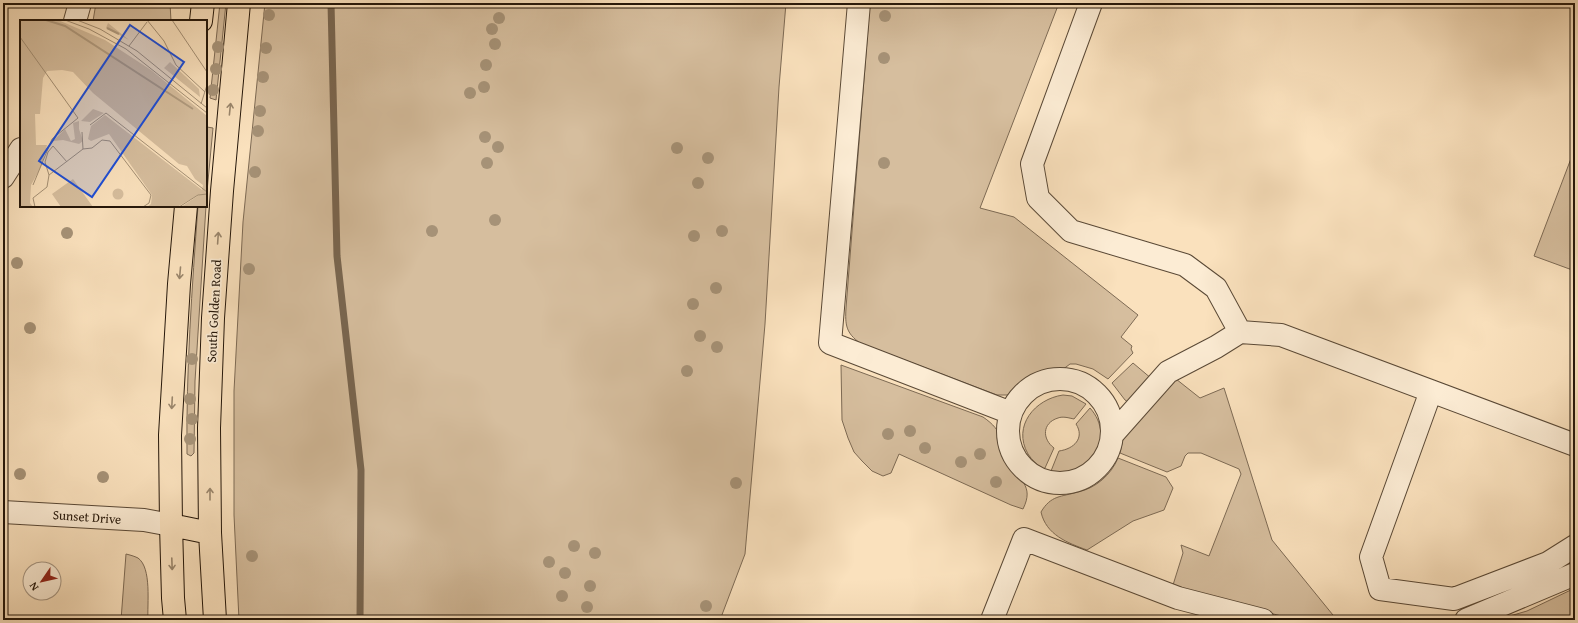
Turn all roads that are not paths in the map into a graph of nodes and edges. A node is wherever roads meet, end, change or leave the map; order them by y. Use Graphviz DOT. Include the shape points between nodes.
graph roads {
  1 [pos="80,3"];
  2 [pos="203,3"];
  3 [pos="239,3"];
  4 [pos="859,3"];
  5 [pos="1092,3"];
  6 [pos="75,20"];
  7 [pos="201,20"];
  8 [pos="20,151"];
  9 [pos="3,177"];
  10 [pos="186,207"];
  11 [pos="1240,332"];
  12 [pos="1431,391"];
  13 [pos="1011,413"];
  14 [pos="1113,434"];
  15 [pos="1575,445"];
  16 [pos="3,512"];
  17 [pos="171,525"];
  18 [pos="210,533"];
  19 [pos="1575,546"];
  20 [pos="1575,574"];
  21 [pos="175,620"];
  22 [pos="215,620"];
  23 [pos="992,620"];
  24 [pos="1263,620"];
  25 [pos="1466,620"];
  1 -- 6 [label="street"];
  2 -- 7 [label="main road"];
  18 -- 3 [label="main road, South Golden Road, one-way" via="209,428 213,318"];
  4 -- 13 [label="street" via="830,343"];
  5 -- 11 [label="street" via="1032,164 1038,198 1071,232 1185,265 1216,288"];
  8 -- 9 [label="street"];
  10 -- 17 [label="main road, one-way" via="170,435"];
  11 -- 12 [label="street" via="1281,336"];
  11 -- 14 [label="street" via="1168,372"];
  12 -- 15 [label="street"];
  12 -- 19 [label="street" via="1371,556 1380,589 1454,599 1548,563"];
  13 -- 14 [label="street" via="1019,398 1031,387 1052,380 1079,382 1093,390 1104,402 1111,418"];
  13 -- 14 [label="street" via="1008,430 1011,448 1017,459 1033,476 1050,483 1068,483 1085,478 1099,467 1109,451"];
  16 -- 17 [label="street, Sunset Drive" via="144,520"];
  17 -- 18 [label="main road"];
  17 -- 21 [label="main road, one-way"];
  18 -- 22 [label="main road, South Golden Road"];
  20 -- 25 [label="street"];
  23 -- 24 [label="street" via="1024,539 1178,598"];
}
